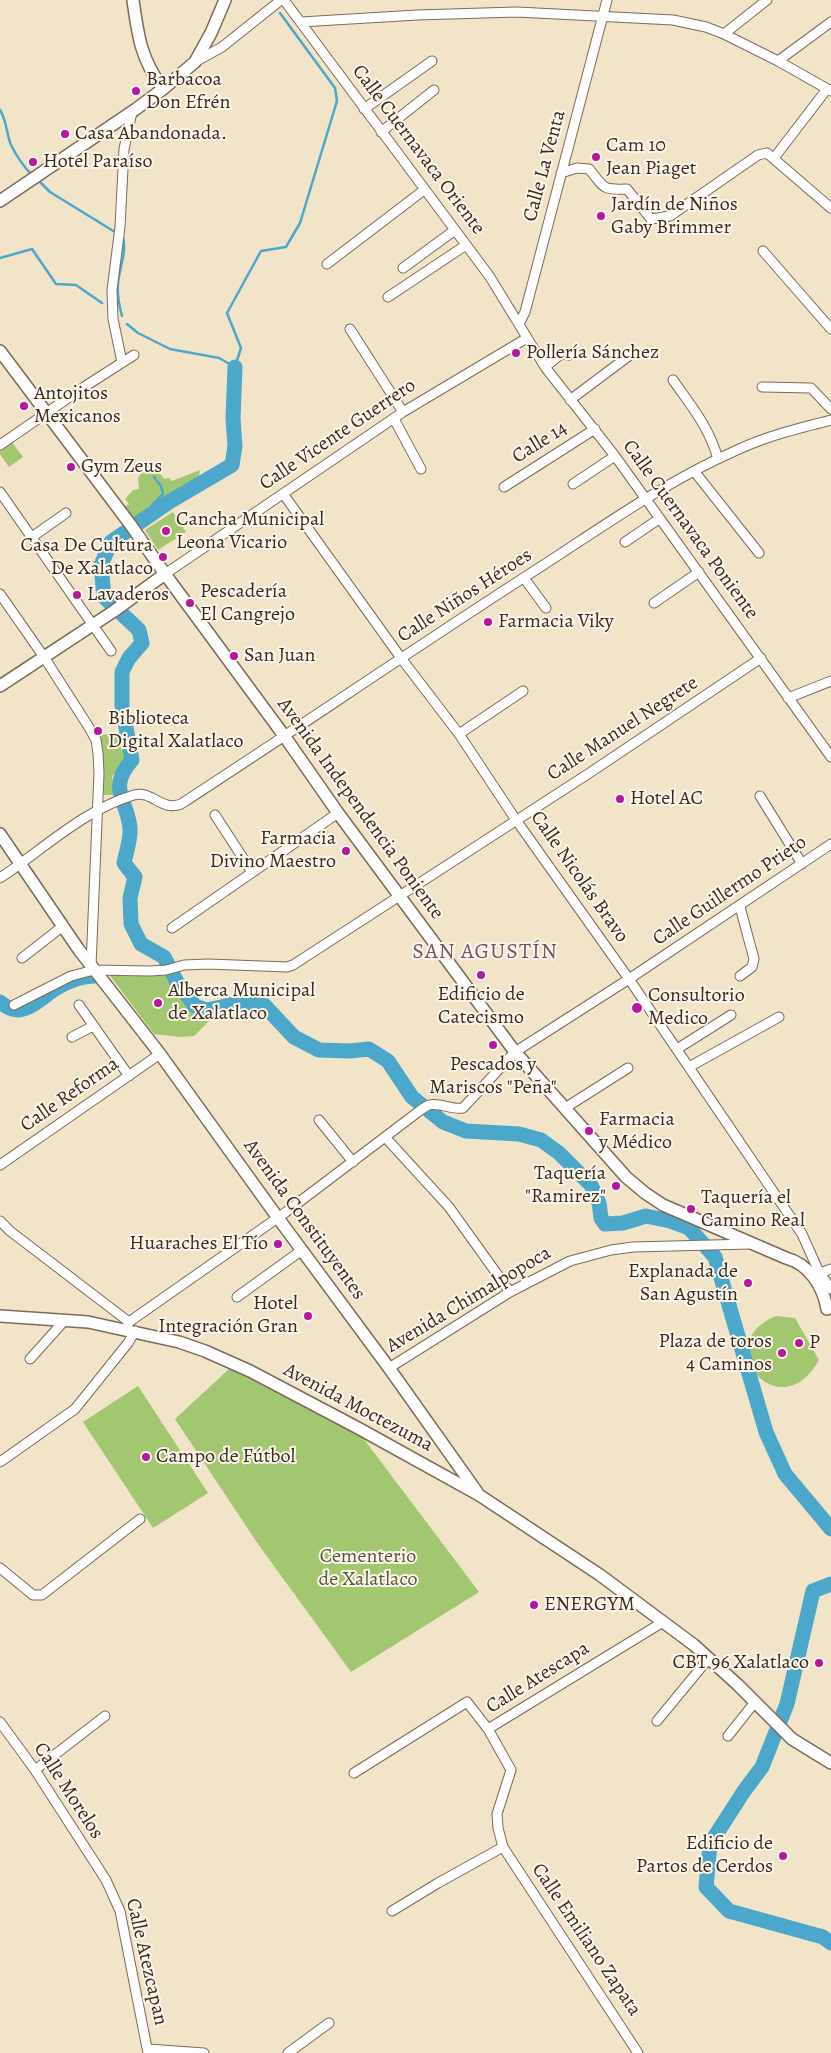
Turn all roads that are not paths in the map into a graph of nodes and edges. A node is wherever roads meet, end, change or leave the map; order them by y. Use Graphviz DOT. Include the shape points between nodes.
graph roads {
  1 [pos="133,0"];
  2 [pos="225,0"];
  3 [pos="283,0"];
  4 [pos="607,0"];
  5 [pos="767,0"];
  6 [pos="603,16"];
  7 [pos="301,22"];
  8 [pos="831,22"];
  9 [pos="724,34"];
  10 [pos="432,61"];
  11 [pos="778,61"];
  12 [pos="195,62"];
  13 [pos="163,89"];
  14 [pos="434,90"];
  15 [pos="829,90"];
  16 [pos="364,109"];
  17 [pos="132,112"];
  18 [pos="381,132"];
  19 [pos="774,158"];
  20 [pos="561,173"];
  21 [pos="424,190"];
  22 [pos="0,201"];
  23 [pos="831,208"];
  24 [pos="455,230"];
  25 [pos="466,245"];
  26 [pos="763,251"];
  27 [pos="327,264"];
  28 [pos="403,268"];
  29 [pos="388,297"];
  30 [pos="519,324"];
  31 [pos="350,328"];
  32 [pos="831,329"];
  33 [pos="527,338"];
  34 [pos="0,350"];
  35 [pos="575,352"];
  36 [pos="634,352"];
  37 [pos="134,355"];
  38 [pos="122,362"];
  39 [pos="545,367"];
  40 [pos="673,380"];
  41 [pos="762,387"];
  42 [pos="570,400"];
  43 [pos="831,409"];
  44 [pos="404,412"];
  45 [pos="46,413"];
  46 [pos="394,419"];
  47 [pos="831,420"];
  48 [pos="594,429"];
  49 [pos="0,445"];
  50 [pos="615,456"];
  51 [pos="718,459"];
  52 [pos="421,469"];
  53 [pos="694,471"];
  54 [pos="573,484"];
  55 [pos="504,486"];
  56 [pos="0,492"];
  57 [pos="284,495"];
  58 [pos="646,500"];
  59 [pos="66,513"];
  60 [pos="659,519"];
  61 [pos="32,537"];
  62 [pos="625,542"];
  63 [pos="759,553"];
  64 [pos="699,572"];
  65 [pos="165,574"];
  66 [pos="524,578"];
  67 [pos="0,594"];
  68 [pos="654,603"];
  69 [pos="546,608"];
  70 [pos="94,625"];
  71 [pos="111,651"];
  72 [pos="44,657"];
  73 [pos="401,658"];
  74 [pos="760,658"];
  75 [pos="831,681"];
  76 [pos="0,686"];
  77 [pos="523,691"];
  78 [pos="788,698"];
  79 [pos="459,734"];
  80 [pos="285,737"];
  81 [pos="831,757"];
  82 [pos="760,796"];
  83 [pos="98,809"];
  84 [pos="338,813"];
  85 [pos="215,815"];
  86 [pos="516,820"];
  87 [pos="0,834"];
  88 [pos="831,844"];
  89 [pos="21,864"];
  90 [pos="802,864"];
  91 [pos="252,872"];
  92 [pos="0,878"];
  93 [pos="400,896"];
  94 [pos="740,907"];
  95 [pos="63,926"];
  96 [pos="172,928"];
  97 [pos="22,958"];
  98 [pos="93,968"];
  99 [pos="740,976"];
  100 [pos="630,979"];
  101 [pos="14,1005"];
  102 [pos="78,1005"];
  103 [pos="731,1015"];
  104 [pos="779,1017"];
  105 [pos="93,1026"];
  106 [pos="72,1037"];
  107 [pos="677,1049"];
  108 [pos="515,1052"];
  109 [pos="160,1054"];
  110 [pos="689,1067"];
  111 [pos="628,1068"];
  112 [pos="129,1076"];
  113 [pos="565,1108"];
  114 [pos="318,1120"];
  115 [pos="385,1137"];
  116 [pos="353,1162"];
  117 [pos="0,1165"];
  118 [pos="278,1218"];
  119 [pos="1,1224"];
  120 [pos="754,1244"];
  121 [pos="302,1250"];
  122 [pos="786,1258"];
  123 [pos="831,1269"];
  124 [pos="816,1274"];
  125 [pos="831,1289"];
  126 [pos="510,1292"];
  127 [pos="237,1297"];
  128 [pos="829,1314"];
  129 [pos="0,1316"];
  130 [pos="65,1320"];
  131 [pos="130,1327"];
  132 [pos="30,1359"];
  133 [pos="389,1368"];
  134 [pos="0,1462"];
  135 [pos="479,1496"];
  136 [pos="140,1518"];
  137 [pos="2,1573"];
  138 [pos="663,1622"];
  139 [pos="709,1658"];
  140 [pos="755,1702"];
  141 [pos="105,1716"];
  142 [pos="657,1721"];
  143 [pos="0,1722"];
  144 [pos="488,1729"];
  145 [pos="728,1736"];
  146 [pos="831,1763"];
  147 [pos="35,1770"];
  148 [pos="354,1773"];
  149 [pos="504,1847"];
  150 [pos="106,1880"];
  151 [pos="392,1912"];
  152 [pos="329,2023"];
  153 [pos="148,2051"];
  154 [pos="204,2053"];
  155 [pos="288,2053"];
  156 [pos="638,2053"];
  1 -- 13 [label="main road" via="141,49 151,73"];
  2 -- 12 [label="main road" via="212,34"];
  3 -- 7 [label="street, Calle Cuernavaca Oriente"];
  3 -- 12 [label="street" via="222,47"];
  4 -- 6 [label="street, Calle La Venta"];
  5 -- 9 [label="street"];
  6 -- 7 [label="street" via="517,12"];
  6 -- 9 [label="street" via="673,20"];
  6 -- 20 [label="street, Calle La Venta"];
  7 -- 16 [label="street, Calle Cuernavaca Oriente"];
  8 -- 11 [label="street"];
  9 -- 11 [label="street"];
  10 -- 16 [label="street"];
  11 -- 15 [label="street"];
  12 -- 13 [label="main road"];
  13 -- 17 [label="main road"];
  14 -- 18 [label="street"];
  15 -- 19 [label="street"];
  16 -- 18 [label="street, Calle Cuernavaca Oriente"];
  17 -- 22 [label="main road"];
  17 -- 38 [label="street" via="124,149 120,227 112,290 113,319"];
  18 -- 21 [label="street, Calle Cuernavaca Oriente"];
  19 -- 20 [label="street" via="766,153 758,155 670,216 651,219 627,189 607,190 589,169 577,168"];
  19 -- 23 [label="street"];
  20 -- 30 [label="street, Calle La Venta" via="525,312"];
  21 -- 24 [label="street, Calle Cuernavaca Oriente"];
  21 -- 27 [label="street"];
  24 -- 25 [label="street, Calle Cuernavaca Oriente"];
  24 -- 28 [label="street"];
  25 -- 29 [label="street"];
  25 -- 30 [label="street, Calle Cuernavaca Oriente"];
  26 -- 32 [label="street"];
  30 -- 33 [label="street, Calle Cuernavaca Poniente"];
  31 -- 44 [label="street"];
  33 -- 39 [label="street, Calle Cuernavaca Poniente"];
  33 -- 44 [label="street, Calle Vicente Guerrero"];
  34 -- 45 [label="main road, Avenida Independencia Poniente"];
  35 -- 39 [label="street" via="561,354"];
  36 -- 42 [label="street"];
  37 -- 38 [label="street"];
  38 -- 45 [label="street"];
  39 -- 42 [label="street, Calle Cuernavaca Poniente"];
  40 -- 51 [label="street" via="707,428"];
  41 -- 43 [label="street" via="811,388"];
  42 -- 48 [label="street, Calle Cuernavaca Poniente"];
  44 -- 46 [label="street, Calle Vicente Guerrero"];
  45 -- 49 [label="street"];
  45 -- 65 [label="main road, Avenida Independencia Poniente"];
  46 -- 52 [label="street"];
  46 -- 57 [label="street, Calle Vicente Guerrero"];
  47 -- 51 [label="street, Calle Niños Héroes" via="773,435"];
  48 -- 50 [label="street, Calle Cuernavaca Poniente"];
  48 -- 55 [label="street, Calle 14"];
  50 -- 54 [label="street"];
  50 -- 58 [label="street, Calle Cuernavaca Poniente"];
  51 -- 53 [label="street, Calle Niños Héroes"];
  53 -- 58 [label="street, Calle Niños Héroes"];
  53 -- 63 [label="street"];
  56 -- 61 [label="street"];
  57 -- 65 [label="street, Calle Vicente Guerrero"];
  57 -- 73 [label="street, Calle Nicolás Bravo"];
  58 -- 60 [label="street, Calle Cuernavaca Poniente"];
  58 -- 66 [label="street, Calle Niños Héroes"];
  59 -- 61 [label="street"];
  60 -- 62 [label="street"];
  60 -- 64 [label="street, Calle Cuernavaca Poniente"];
  61 -- 70 [label="street"];
  64 -- 68 [label="street"];
  64 -- 74 [label="street, Calle Cuernavaca Poniente"];
  65 -- 70 [label="main road, Calle Vicente Guerrero"];
  65 -- 80 [label="main road, Avenida Independencia Poniente"];
  66 -- 69 [label="street"];
  66 -- 73 [label="street, Calle Niños Héroes"];
  67 -- 72 [label="street"];
  70 -- 71 [label="street"];
  70 -- 72 [label="main road, Calle Vicente Guerrero"];
  72 -- 76 [label="main road, Calle Vicente Guerrero"];
  72 -- 83 [label="street" via="96,740"];
  73 -- 79 [label="street, Calle Nicolás Bravo"];
  73 -- 80 [label="street, Calle Niños Héroes"];
  74 -- 78 [label="street, Calle Cuernavaca Poniente"];
  74 -- 86 [label="street, Calle Manuel Negrete"];
  75 -- 78 [label="street"];
  77 -- 79 [label="street"];
  78 -- 81 [label="street, Calle Cuernavaca Poniente"];
  79 -- 86 [label="street, Calle Nicolás Bravo"];
  80 -- 83 [label="street, Calle Niños Héroes" via="177,806 165,805 143,794"];
  80 -- 84 [label="main road, Avenida Independencia Poniente"];
  82 -- 90 [label="street"];
  83 -- 89 [label="street"];
  83 -- 98 [label="street"];
  84 -- 91 [label="street"];
  84 -- 93 [label="main road, Avenida Independencia Poniente"];
  85 -- 91 [label="street"];
  86 -- 93 [label="street, Calle Manuel Negrete"];
  86 -- 100 [label="street, Calle Nicolás Bravo"];
  87 -- 89 [label="main road, Avenida Constituyentes"];
  88 -- 90 [label="street, Calle Guillermo Prieto"];
  89 -- 92 [label="street"];
  89 -- 95 [label="main road, Avenida Constituyentes"];
  90 -- 94 [label="street, Calle Guillermo Prieto"];
  91 -- 96 [label="street"];
  93 -- 98 [label="street, Calle Manuel Negrete" via="293,965 184,965 166,970"];
  93 -- 108 [label="main road, Avenida Independencia Poniente"];
  94 -- 99 [label="street" via="754,959 752,967"];
  94 -- 100 [label="street, Calle Guillermo Prieto"];
  95 -- 97 [label="street"];
  95 -- 98 [label="main road, Avenida Constituyentes"];
  98 -- 101 [label="street"];
  98 -- 109 [label="main road, Avenida Constituyentes"];
  100 -- 107 [label="street, Calle Nicolás Bravo"];
  100 -- 108 [label="street, Calle Guillermo Prieto"];
  102 -- 105 [label="street"];
  103 -- 107 [label="street"];
  104 -- 110 [label="street"];
  105 -- 106 [label="street"];
  105 -- 112 [label="street"];
  107 -- 110 [label="street, Calle Nicolás Bravo"];
  108 -- 113 [label="main road, Avenida Independencia Poniente"];
  108 -- 115 [label="street, Calle Guillermo Prieto" via="463,1108 429,1105"];
  109 -- 112 [label="street, Calle Reforma"];
  109 -- 118 [label="main road, Avenida Constituyentes"];
  110 -- 124 [label="street, Calle Nicolás Bravo" via="802,1234"];
  111 -- 113 [label="street"];
  112 -- 117 [label="street, Calle Reforma"];
  113 -- 120 [label="main road, Avenida Independencia Poniente" via="644,1193"];
  114 -- 116 [label="street"];
  115 -- 116 [label="street"];
  115 -- 126 [label="street" via="449,1207"];
  116 -- 118 [label="street"];
  118 -- 121 [label="main road, Avenida Constituyentes"];
  118 -- 131 [label="street"];
  119 -- 131 [label="street"];
  120 -- 122 [label="main road, Avenida Independencia Poniente"];
  120 -- 126 [label="street, Avenida Chimalpopoca" via="633,1247 595,1253 570,1261"];
  121 -- 127 [label="street"];
  121 -- 133 [label="main road, Avenida Constituyentes"];
  122 -- 124 [label="main road, Avenida Independencia Poniente"];
  122 -- 128 [label="main road, Avenida Independencia Poniente" via="808,1281"];
  123 -- 124 [label="street"];
  124 -- 125 [label="street, Calle Nicolás Bravo"];
  124 -- 128 [label="main road, Avenida Independencia Poniente"];
  126 -- 133 [label="street, Avenida Chimalpopoca"];
  129 -- 130 [label="main road, Avenida Moctezuma"];
  130 -- 131 [label="main road, Avenida Moctezuma"];
  130 -- 132 [label="street"];
  131 -- 134 [label="street" via="128,1342 75,1409"];
  131 -- 135 [label="main road, Avenida Moctezuma" via="205,1351 250,1371"];
  133 -- 135 [label="main road, Avenida Constituyentes"];
  135 -- 138 [label="main road, Avenida Moctezuma" via="600,1575"];
  136 -- 137 [label="street" via="42,1595 33,1595 22,1584"];
  138 -- 139 [label="main road, Avenida Moctezuma"];
  138 -- 144 [label="street, Calle Atescapa"];
  139 -- 140 [label="main road, Avenida Moctezuma"];
  139 -- 142 [label="street"];
  140 -- 145 [label="street"];
  140 -- 146 [label="main road, Avenida Moctezuma" via="792,1739"];
  141 -- 147 [label="street"];
  143 -- 147 [label="street, Calle Morelos"];
  144 -- 148 [label="street" via="467,1702"];
  144 -- 149 [label="street, Calle Atescapa" via="511,1770 497,1814"];
  147 -- 150 [label="street, Calle Morelos"];
  149 -- 151 [label="street"];
  149 -- 156 [label="street, Calle Emiliano Zapata"];
  150 -- 153 [label="street, Calle Atezcapan" via="120,1911"];
  152 -- 155 [label="street"];
  153 -- 154 [label="street"];
}
